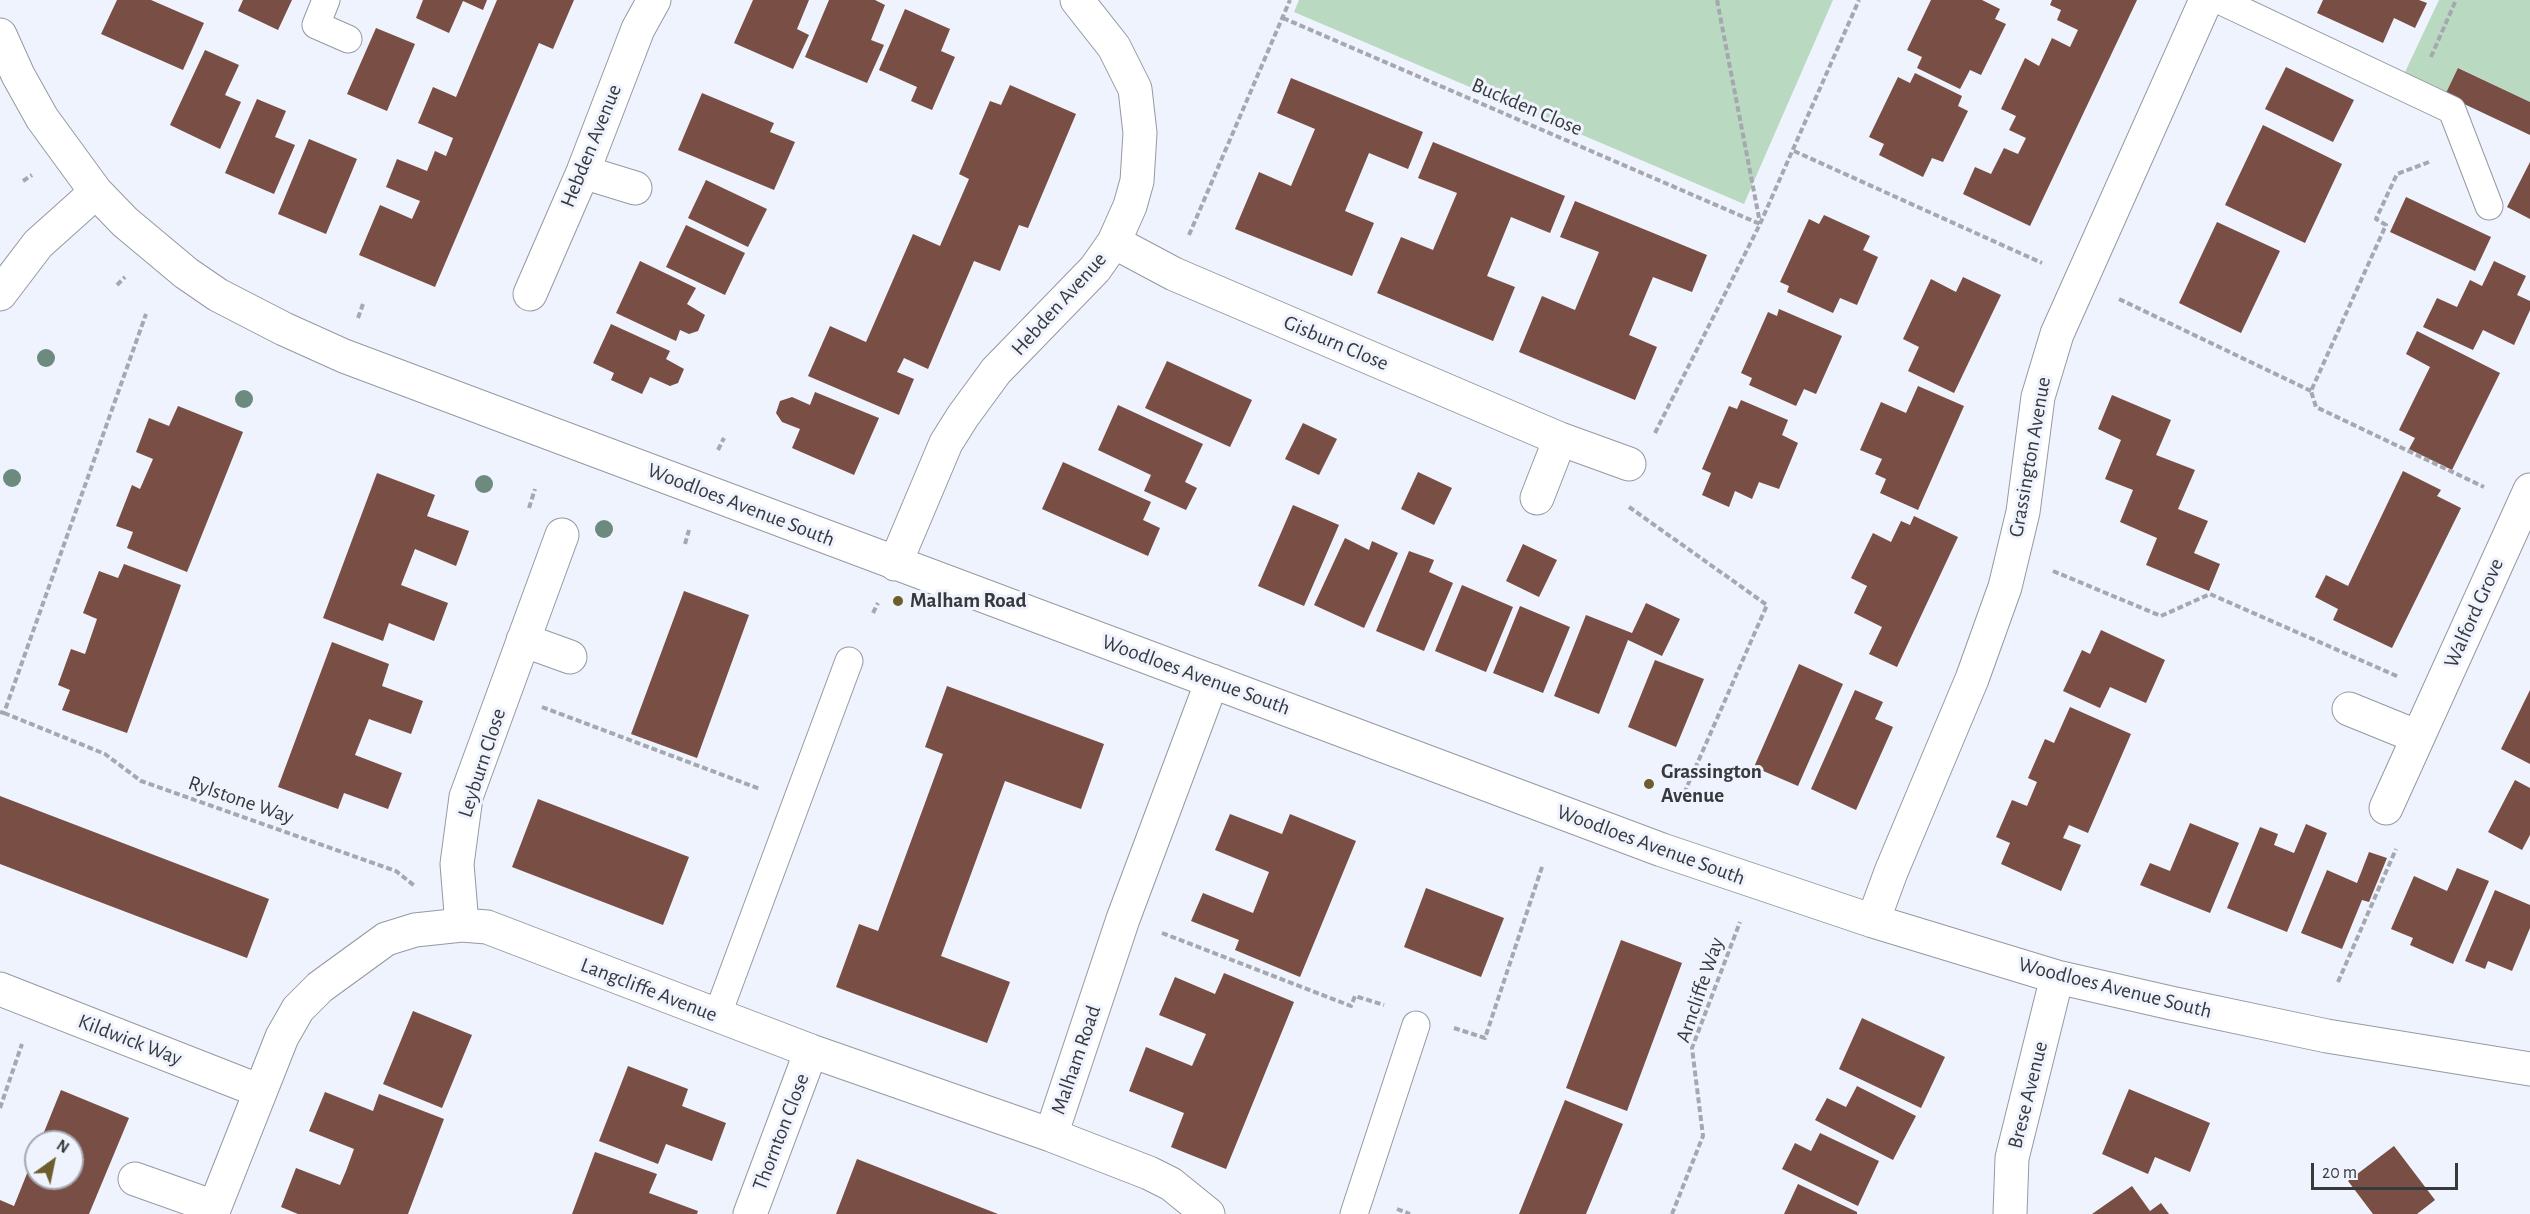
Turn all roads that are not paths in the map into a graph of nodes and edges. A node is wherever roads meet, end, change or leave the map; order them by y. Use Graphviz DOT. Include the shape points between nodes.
graph roads {
  1 [pos="326,0"];
  2 [pos="654,0"];
  3 [pos="1077,0"];
  4 [pos="2206,0"];
  5 [pos="2219,0"];
  6 [pos="0,35"];
  7 [pos="348,39"];
  8 [pos="583,172"];
  9 [pos="635,188"];
  10 [pos="96,192"];
  11 [pos="2489,206"];
  12 [pos="1114,242"];
  13 [pos="0,294"];
  14 [pos="530,294"];
  15 [pos="1560,439"];
  16 [pos="1640,454"];
  17 [pos="2528,494"];
  18 [pos="1537,498"];
  19 [pos="562,535"];
  20 [pos="895,564"];
  21 [pos="523,640"];
  22 [pos="570,657"];
  23 [pos="849,661"];
  24 [pos="1212,681"];
  25 [pos="2349,709"];
  26 [pos="2418,737"];
  27 [pos="2386,808"];
  28 [pos="1874,921"];
  29 [pos="462,925"];
  30 [pos="2057,977"];
  31 [pos="0,989"];
  32 [pos="717,1016"];
  33 [pos="1416,1025"];
  34 [pos="811,1051"];
  35 [pos="2530,1069"];
  36 [pos="260,1092"];
  37 [pos="1051,1135"];
  38 [pos="135,1179"];
  39 [pos="213,1211"];
  40 [pos="750,1214"];
  41 [pos="1208,1214"];
  42 [pos="1354,1214"];
  43 [pos="2010,1214"];
  1 -- 7 [label="lane" via="316,26"];
  2 -- 8 [label="street, Hebden Avenue" via="638,29"];
  3 -- 12 [label="street, Hebden Avenue" via="1114,47 1135,89 1140,133 1137,181"];
  4 -- 28 [label="street, Grassington Avenue" via="2053,345 2038,397 2028,483 2013,555 1972,679"];
  5 -- 11 [label="lane" via="2452,110"];
  6 -- 10 [label="street, Woodloes Avenue South" via="42,118"];
  8 -- 9 [label="street"];
  8 -- 14 [label="street, Hebden Avenue"];
  10 -- 13 [label="street" via="39,244"];
  10 -- 20 [label="street, Woodloes Avenue South" via="186,273 284,329 412,384"];
  12 -- 15 [label="street, Gisburn Close" via="1174,274"];
  12 -- 20 [label="street, Hebden Avenue" via="1095,269 996,371 963,416 941,453"];
  15 -- 16 [label="street, Gisburn Close"];
  15 -- 18 [label="street"];
  17 -- 26 [label="street, Walford Grove"];
  19 -- 21 [label="street, Leyburn Close"];
  20 -- 24 [label="street, Woodloes Avenue South"];
  21 -- 22 [label="street"];
  21 -- 29 [label="street, Leyburn Close" via="466,796 457,864"];
  23 -- 32 [label="lane"];
  24 -- 28 [label="street, Woodloes Avenue South" via="1662,850"];
  24 -- 37 [label="street, Malham Road" via="1123,919"];
  25 -- 26 [label="street"];
  26 -- 27 [label="street, Walford Grove"];
  28 -- 30 [label="street, Woodloes Avenue South"];
  29 -- 32 [label="street, Langcliffe Avenue" via="507,934"];
  29 -- 36 [label="street, Langcliffe Avenue" via="415,930 386,939 320,987 298,1010 282,1037"];
  30 -- 35 [label="street, Woodloes Avenue South" via="2327,1036"];
  30 -- 43 [label="street, Brese Avenue" via="2012,1158"];
  31 -- 36 [label="street, Kildwick Way"];
  32 -- 34 [label="street, Langcliffe Avenue"];
  33 -- 42 [label="lane"];
  34 -- 37 [label="street, Langcliffe Avenue"];
  34 -- 40 [label="street, Thornton Close"];
  36 -- 39 [label="street, Langcliffe Avenue"];
  37 -- 41 [label="street, Langcliffe Avenue" via="1171,1184"];
  38 -- 39 [label="street, Langcliffe Avenue"];
}
